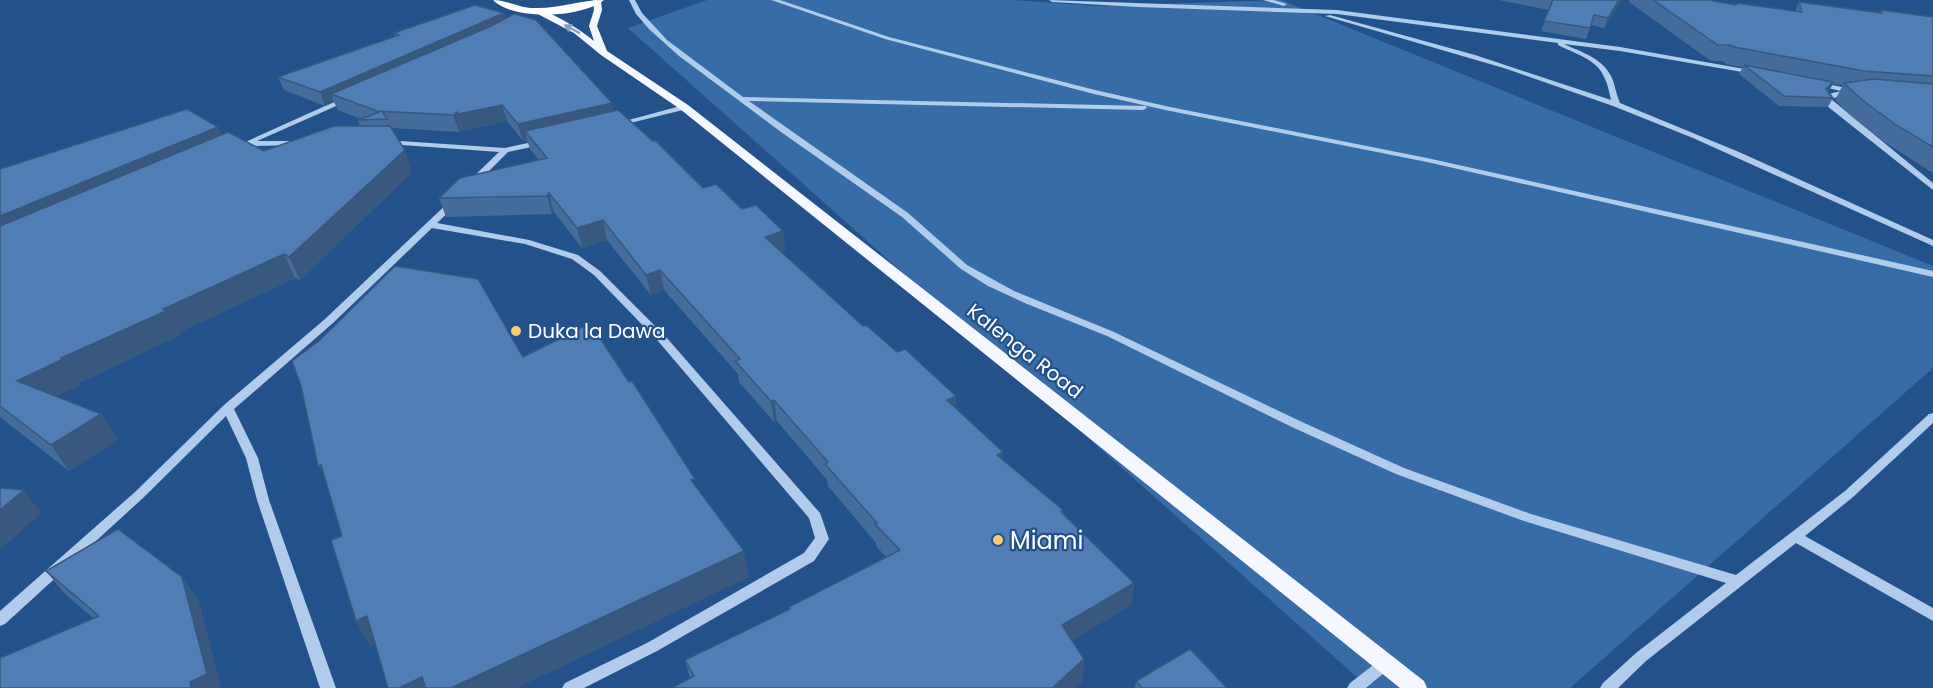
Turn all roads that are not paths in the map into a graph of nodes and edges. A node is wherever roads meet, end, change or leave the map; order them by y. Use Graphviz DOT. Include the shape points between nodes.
graph roads {
  1 [pos="498,0"];
  2 [pos="632,0"];
  3 [pos="774,0"];
  4 [pos="1053,0"];
  5 [pos="1266,0"];
  6 [pos="598,1"];
  7 [pos="1305,10"];
  8 [pos="530,13"];
  9 [pos="1552,40"];
  10 [pos="604,53"];
  11 [pos="1764,74"];
  12 [pos="1808,82"];
  13 [pos="1855,92"];
  14 [pos="1866,93"];
  15 [pos="361,94"];
  16 [pos="741,99"];
  17 [pos="1617,105"];
  18 [pos="684,107"];
  19 [pos="1170,110"];
  20 [pos="606,127"];
  21 [pos="550,140"];
  22 [pos="376,142"];
  23 [pos="301,143"];
  24 [pos="243,144"];
  25 [pos="233,149"];
  26 [pos="505,150"];
  27 [pos="1933,187"];
  28 [pos="431,225"];
  29 [pos="1933,243"];
  30 [pos="1933,273"];
  31 [pos="228,408"];
  32 [pos="1933,417"];
  33 [pos="1795,536"];
  34 [pos="1739,581"];
  35 [pos="1933,615"];
  36 [pos="0,620"];
  37 [pos="1386,663"];
  38 [pos="328,688"];
  39 [pos="570,688"];
  40 [pos="1355,688"];
  41 [pos="1416,688"];
  42 [pos="1608,688"];
  1 -- 8 [label="highway" via="506,7"];
  2 -- 16 [label="street" via="637,14 658,36"];
  3 -- 19 [label="street" via="887,39"];
  4 -- 7 [label="street"];
  5 -- 7 [label="street"];
  6 -- 8 [label="highway"];
  6 -- 10 [label="main road" via="593,26"];
  7 -- 9 [label="street"];
  7 -- 17 [label="street" via="1552,81"];
  10 -- 8 [label="main road, Kalenga Road, one-way" via="577,31"];
  9 -- 11 [label="street"];
  9 -- 17 [label="street" via="1600,66 1607,74"];
  10 -- 18 [label="main road, Kalenga Road"];
  12 -- 13 [label="street"];
  13 -- 14 [label="street"];
  13 -- 27 [label="street" via="1827,99 1846,120"];
  15 -- 24 [label="street"];
  16 -- 19 [label="street"];
  16 -- 34 [label="street" via="909,218 970,271 997,286 1106,331 1282,418 1399,470 1507,511"];
  17 -- 29 [label="street" via="1705,140"];
  18 -- 20 [label="street"];
  18 -- 37 [label="main road, Kalenga Road"];
  19 -- 30 [label="street" via="1427,160"];
  21 -- 26 [label="street"];
  22 -- 26 [label="street"];
  23 -- 24 [label="street"];
  24 -- 25 [label="street"];
  26 -- 28 [label="street"];
  28 -- 31 [label="street" via="329,321"];
  28 -- 39 [label="street" via="526,242 575,257 597,273 662,339 815,516 822,539 810,557 652,647"];
  31 -- 36 [label="street" via="139,495"];
  31 -- 38 [label="street" via="252,458"];
  32 -- 33 [label="street" via="1849,494"];
  33 -- 34 [label="street"];
  33 -- 35 [label="street"];
  34 -- 42 [label="street" via="1641,657"];
  37 -- 40 [label="street"];
  37 -- 41 [label="main road, Kalenga Road"];
}
